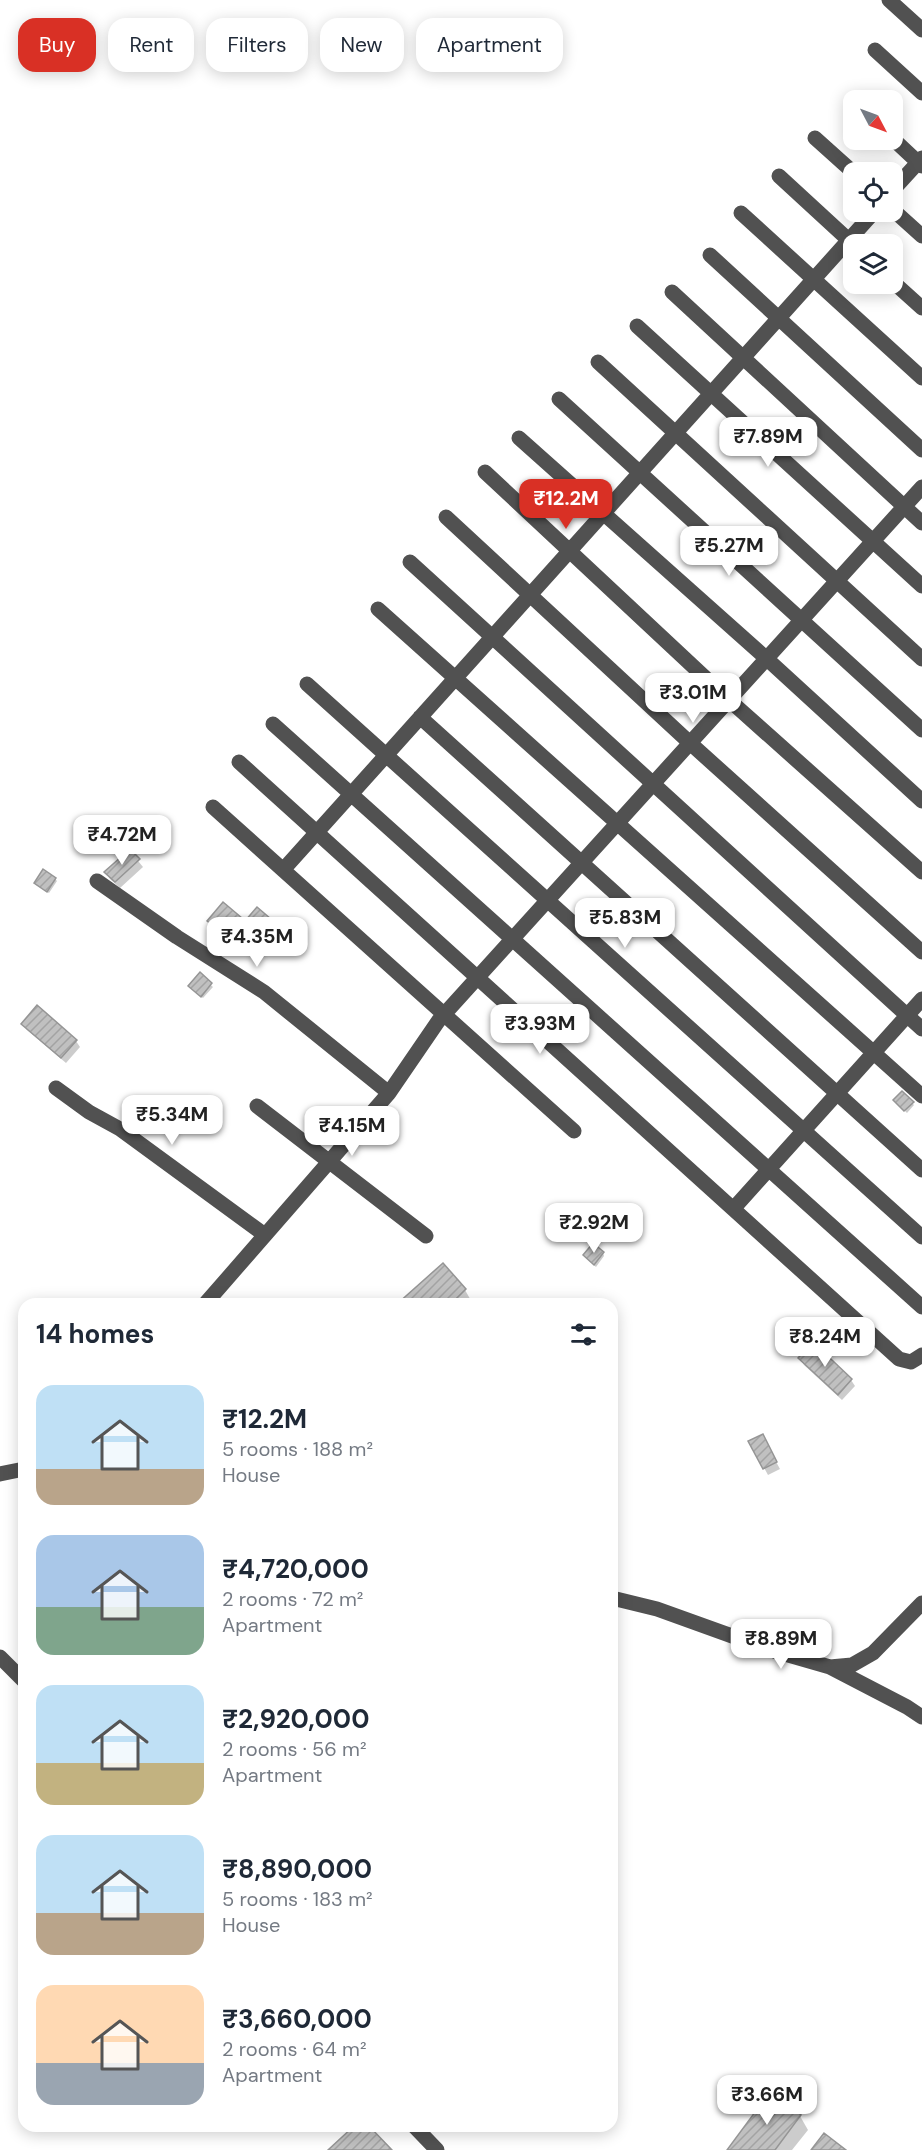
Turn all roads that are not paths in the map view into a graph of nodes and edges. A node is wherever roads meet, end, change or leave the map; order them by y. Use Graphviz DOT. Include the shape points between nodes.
graph roads {
  1 [pos="889,0"];
  2 [pos="922,30"];
  3 [pos="875,50"];
  4 [pos="922,93"];
  5 [pos="814,138"];
  6 [pos="903,147"];
  7 [pos="921,162"];
  8 [pos="843,163"];
  9 [pos="779,176"];
  10 [pos="903,180"];
  11 [pos="741,213"];
  12 [pos="903,219"];
  13 [pos="866,222"];
  14 [pos="857,234"];
  15 [pos="843,235"];
  16 [pos="922,236"];
  17 [pos="843,250"];
  18 [pos="710,255"];
  19 [pos="813,279"];
  20 [pos="903,291"];
  21 [pos="672,292"];
  22 [pos="922,308"];
  23 [pos="778,318"];
  24 [pos="637,326"];
  25 [pos="742,358"];
  26 [pos="598,362"];
  27 [pos="922,378"];
  28 [pos="711,393"];
  29 [pos="559,399"];
  30 [pos="675,433"];
  31 [pos="519,438"];
  32 [pos="922,450"];
  33 [pos="485,472"];
  34 [pos="639,472"];
  35 [pos="922,487"];
  36 [pos="904,507"];
  37 [pos="603,513"];
  38 [pos="446,517"];
  39 [pos="922,523"];
  40 [pos="873,541"];
  41 [pos="569,550"];
  42 [pos="410,562"];
  43 [pos="837,581"];
  44 [pos="922,586"];
  45 [pos="529,595"];
  46 [pos="378,609"];
  47 [pos="801,621"];
  48 [pos="492,637"];
  49 [pos="767,658"];
  50 [pos="922,659"];
  51 [pos="455,677"];
  52 [pos="307,684"];
  53 [pos="728,699"];
  54 [pos="420,717"];
  55 [pos="273,724"];
  56 [pos="922,730"];
  57 [pos="690,743"];
  58 [pos="385,755"];
  59 [pos="239,762"];
  60 [pos="653,783"];
  61 [pos="351,793"];
  62 [pos="922,801"];
  63 [pos="213,807"];
  64 [pos="617,823"];
  65 [pos="316,831"];
  66 [pos="581,862"];
  67 [pos="283,870"];
  68 [pos="922,872"];
  69 [pos="97,881"];
  70 [pos="547,900"];
  71 [pos="512,938"];
  72 [pos="922,952"];
  73 [pos="478,976"];
  74 [pos="922,999"];
  75 [pos="444,1014"];
  76 [pos="908,1015"];
  77 [pos="922,1029"];
  78 [pos="874,1053"];
  79 [pos="56,1088"];
  80 [pos="390,1093"];
  81 [pos="837,1094"];
  82 [pos="922,1096"];
  83 [pos="257,1106"];
  84 [pos="574,1131"];
  85 [pos="803,1131"];
  86 [pos="329,1161"];
  87 [pos="769,1169"];
  88 [pos="922,1170"];
  89 [pos="734,1208"];
  90 [pos="265,1235"];
  91 [pos="426,1236"];
  92 [pos="922,1237"];
  93 [pos="210,1298"];
  94 [pos="922,1307"];
  95 [pos="922,1355"];
  96 [pos="18,1470"];
  97 [pos="0,1474"];
  98 [pos="618,1599"];
  99 [pos="922,1603"];
  100 [pos="0,1657"];
  101 [pos="830,1668"];
  102 [pos="18,1676"];
  103 [pos="922,1718"];
  104 [pos="420,2132"];
  105 [pos="437,2150"];
  1 -- 2 [label="street"];
  3 -- 4 [label="street"];
  5 -- 8 [label="street"];
  6 -- 7 [label="street"];
  7 -- 10 [label="street"];
  9 -- 15 [label="street"];
  11 -- 19 [label="street"];
  12 -- 16 [label="street"];
  13 -- 14 [label="street"];
  17 -- 19 [label="street"];
  18 -- 23 [label="street"];
  19 -- 23 [label="street"];
  19 -- 27 [label="street"];
  20 -- 22 [label="street"];
  21 -- 25 [label="street"];
  23 -- 25 [label="street"];
  23 -- 32 [label="street"];
  24 -- 28 [label="street"];
  25 -- 28 [label="street"];
  25 -- 36 [label="street"];
  26 -- 30 [label="street"];
  28 -- 30 [label="street"];
  28 -- 40 [label="street"];
  29 -- 34 [label="street"];
  30 -- 34 [label="street"];
  30 -- 43 [label="street"];
  31 -- 37 [label="street"];
  33 -- 41 [label="street"];
  34 -- 37 [label="street"];
  34 -- 47 [label="street"];
  35 -- 36 [label="street"];
  36 -- 39 [label="street"];
  36 -- 40 [label="street"];
  37 -- 41 [label="street"];
  37 -- 49 [label="street"];
  38 -- 45 [label="street"];
  40 -- 43 [label="street"];
  40 -- 44 [label="street"];
  41 -- 45 [label="street"];
  41 -- 53 [label="street"];
  42 -- 48 [label="street"];
  43 -- 47 [label="street"];
  43 -- 50 [label="street"];
  45 -- 48 [label="street"];
  45 -- 57 [label="street"];
  46 -- 51 [label="street"];
  47 -- 49 [label="street"];
  47 -- 56 [label="street"];
  48 -- 51 [label="street"];
  48 -- 60 [label="street"];
  49 -- 53 [label="street"];
  49 -- 62 [label="street"];
  51 -- 54 [label="street"];
  51 -- 64 [label="street"];
  52 -- 58 [label="street"];
  53 -- 57 [label="street"];
  53 -- 68 [label="street"];
  54 -- 58 [label="street"];
  54 -- 66 [label="street"];
  55 -- 61 [label="street"];
  57 -- 60 [label="street"];
  57 -- 72 [label="street"];
  58 -- 61 [label="street"];
  58 -- 70 [label="street"];
  59 -- 65 [label="street"];
  60 -- 64 [label="street"];
  60 -- 76 [label="street"];
  61 -- 65 [label="street"];
  61 -- 71 [label="street"];
  63 -- 67 [label="street"];
  64 -- 66 [label="street"];
  64 -- 78 [label="street"];
  65 -- 67 [label="street"];
  65 -- 73 [label="street"];
  66 -- 70 [label="street"];
  66 -- 81 [label="street"];
  67 -- 75 [label="street"];
  69 -- 80 [label="street" via="264,992"];
  70 -- 71 [label="street"];
  70 -- 85 [label="street"];
  71 -- 73 [label="street"];
  71 -- 87 [label="street"];
  73 -- 75 [label="street"];
  73 -- 89 [label="street"];
  74 -- 76 [label="street"];
  75 -- 80 [label="street"];
  75 -- 84 [label="street"];
  76 -- 77 [label="street"];
  76 -- 78 [label="street"];
  78 -- 81 [label="street"];
  78 -- 82 [label="street"];
  79 -- 90 [label="street" via="120,1129"];
  80 -- 86 [label="street"];
  81 -- 85 [label="street"];
  81 -- 88 [label="street"];
  83 -- 86 [label="street"];
  85 -- 87 [label="street"];
  85 -- 92 [label="street"];
  86 -- 90 [label="street"];
  86 -- 91 [label="street"];
  87 -- 89 [label="street"];
  87 -- 94 [label="street"];
  89 -- 95 [label="street" via="899,1359 911,1362"];
  90 -- 93 [label="street"];
  96 -- 97 [label="street"];
  98 -- 101 [label="street"];
  99 -- 101 [label="street" via="873,1653 852,1665"];
  100 -- 102 [label="street"];
  101 -- 103 [label="street"];
  104 -- 105 [label="street"];
}
